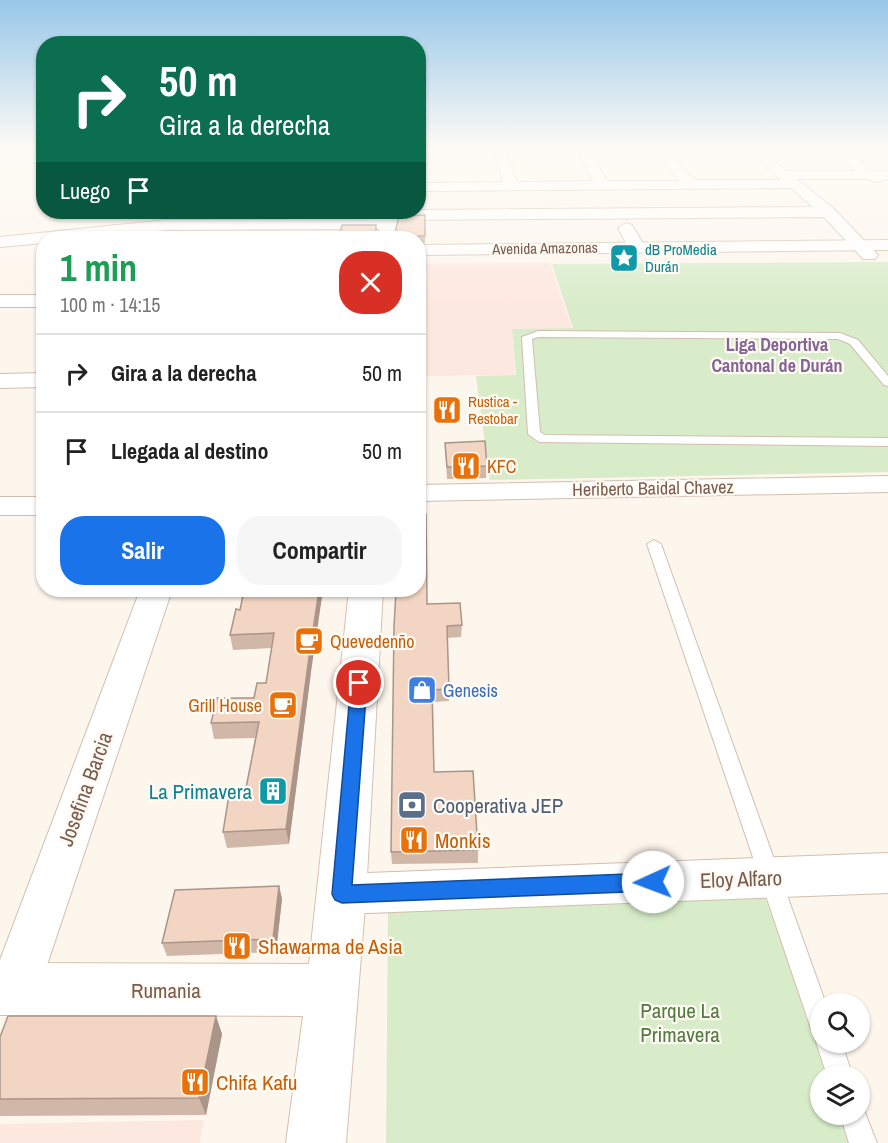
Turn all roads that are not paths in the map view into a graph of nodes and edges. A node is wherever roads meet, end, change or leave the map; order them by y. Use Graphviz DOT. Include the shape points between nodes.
graph roads {
  1 [pos="615,203"];
  2 [pos="818,203"];
  3 [pos="828,212"];
  4 [pos="159,219"];
  5 [pos="220,219"];
  6 [pos="626,221"];
  7 [pos="389,222"];
  8 [pos="94,231"];
  9 [pos="36,239"];
  10 [pos="0,242"];
  11 [pos="888,245"];
  12 [pos="636,247"];
  13 [pos="426,250"];
  14 [pos="863,250"];
  15 [pos="888,255"];
  16 [pos="426,259"];
  17 [pos="0,301"];
  18 [pos="36,301"];
  19 [pos="36,380"];
  20 [pos="0,381"];
  21 [pos="888,383"];
  22 [pos="888,442"];
  23 [pos="888,484"];
  24 [pos="426,493"];
  25 [pos="888,502"];
  26 [pos="0,506"];
  27 [pos="36,506"];
  28 [pos="426,510"];
  29 [pos="654,544"];
  30 [pos="153,597"];
  31 [pos="365,597"];
  32 [pos="888,873"];
  33 [pos="772,878"];
  34 [pos="342,894"];
  35 [pos="7,989"];
  36 [pos="331,990"];
  37 [pos="811,993"];
  38 [pos="857,1125"];
  39 [pos="316,1143"];
  40 [pos="863,1143"];
  1 -- 6 [label="street"];
  2 -- 3 [label="street"];
  3 -- 6 [label="street"];
  3 -- 14 [label="street"];
  4 -- 8 [label="street"];
  5 -- 7 [label="street"];
  6 -- 7 [label="street"];
  6 -- 12 [label="street"];
  9 -- 10 [label="street"];
  11 -- 14 [label="street, Avenida Amazonas"];
  12 -- 13 [label="street, Avenida Amazonas"];
  12 -- 14 [label="street, Avenida Amazonas"];
  14 -- 15 [label="street, Avenida Amazonas"];
  14 -- 16 [label="street, Avenida Amazonas"];
  17 -- 18 [label="street"];
  19 -- 20 [label="street"];
  21 -- 22 [label="lane" via="848,337 527,337 534,434 543,439"];
  23 -- 24 [label="street, Heriberto Baidal Chavez"];
  25 -- 28 [label="street, Heriberto Baidal Chavez"];
  26 -- 27 [label="street"];
  29 -- 33 [label="lane"];
  30 -- 35 [label="street, Josefina Barcia"];
  31 -- 34 [label="street"];
  32 -- 33 [label="street, Eloy Alfaro"];
  33 -- 34 [label="street, Eloy Alfaro"];
  33 -- 37 [label="lane"];
  34 -- 36 [label="street"];
  35 -- 36 [label="street, Rumania"];
  36 -- 39 [label="street"];
  38 -- 40 [label="lane"];
}
